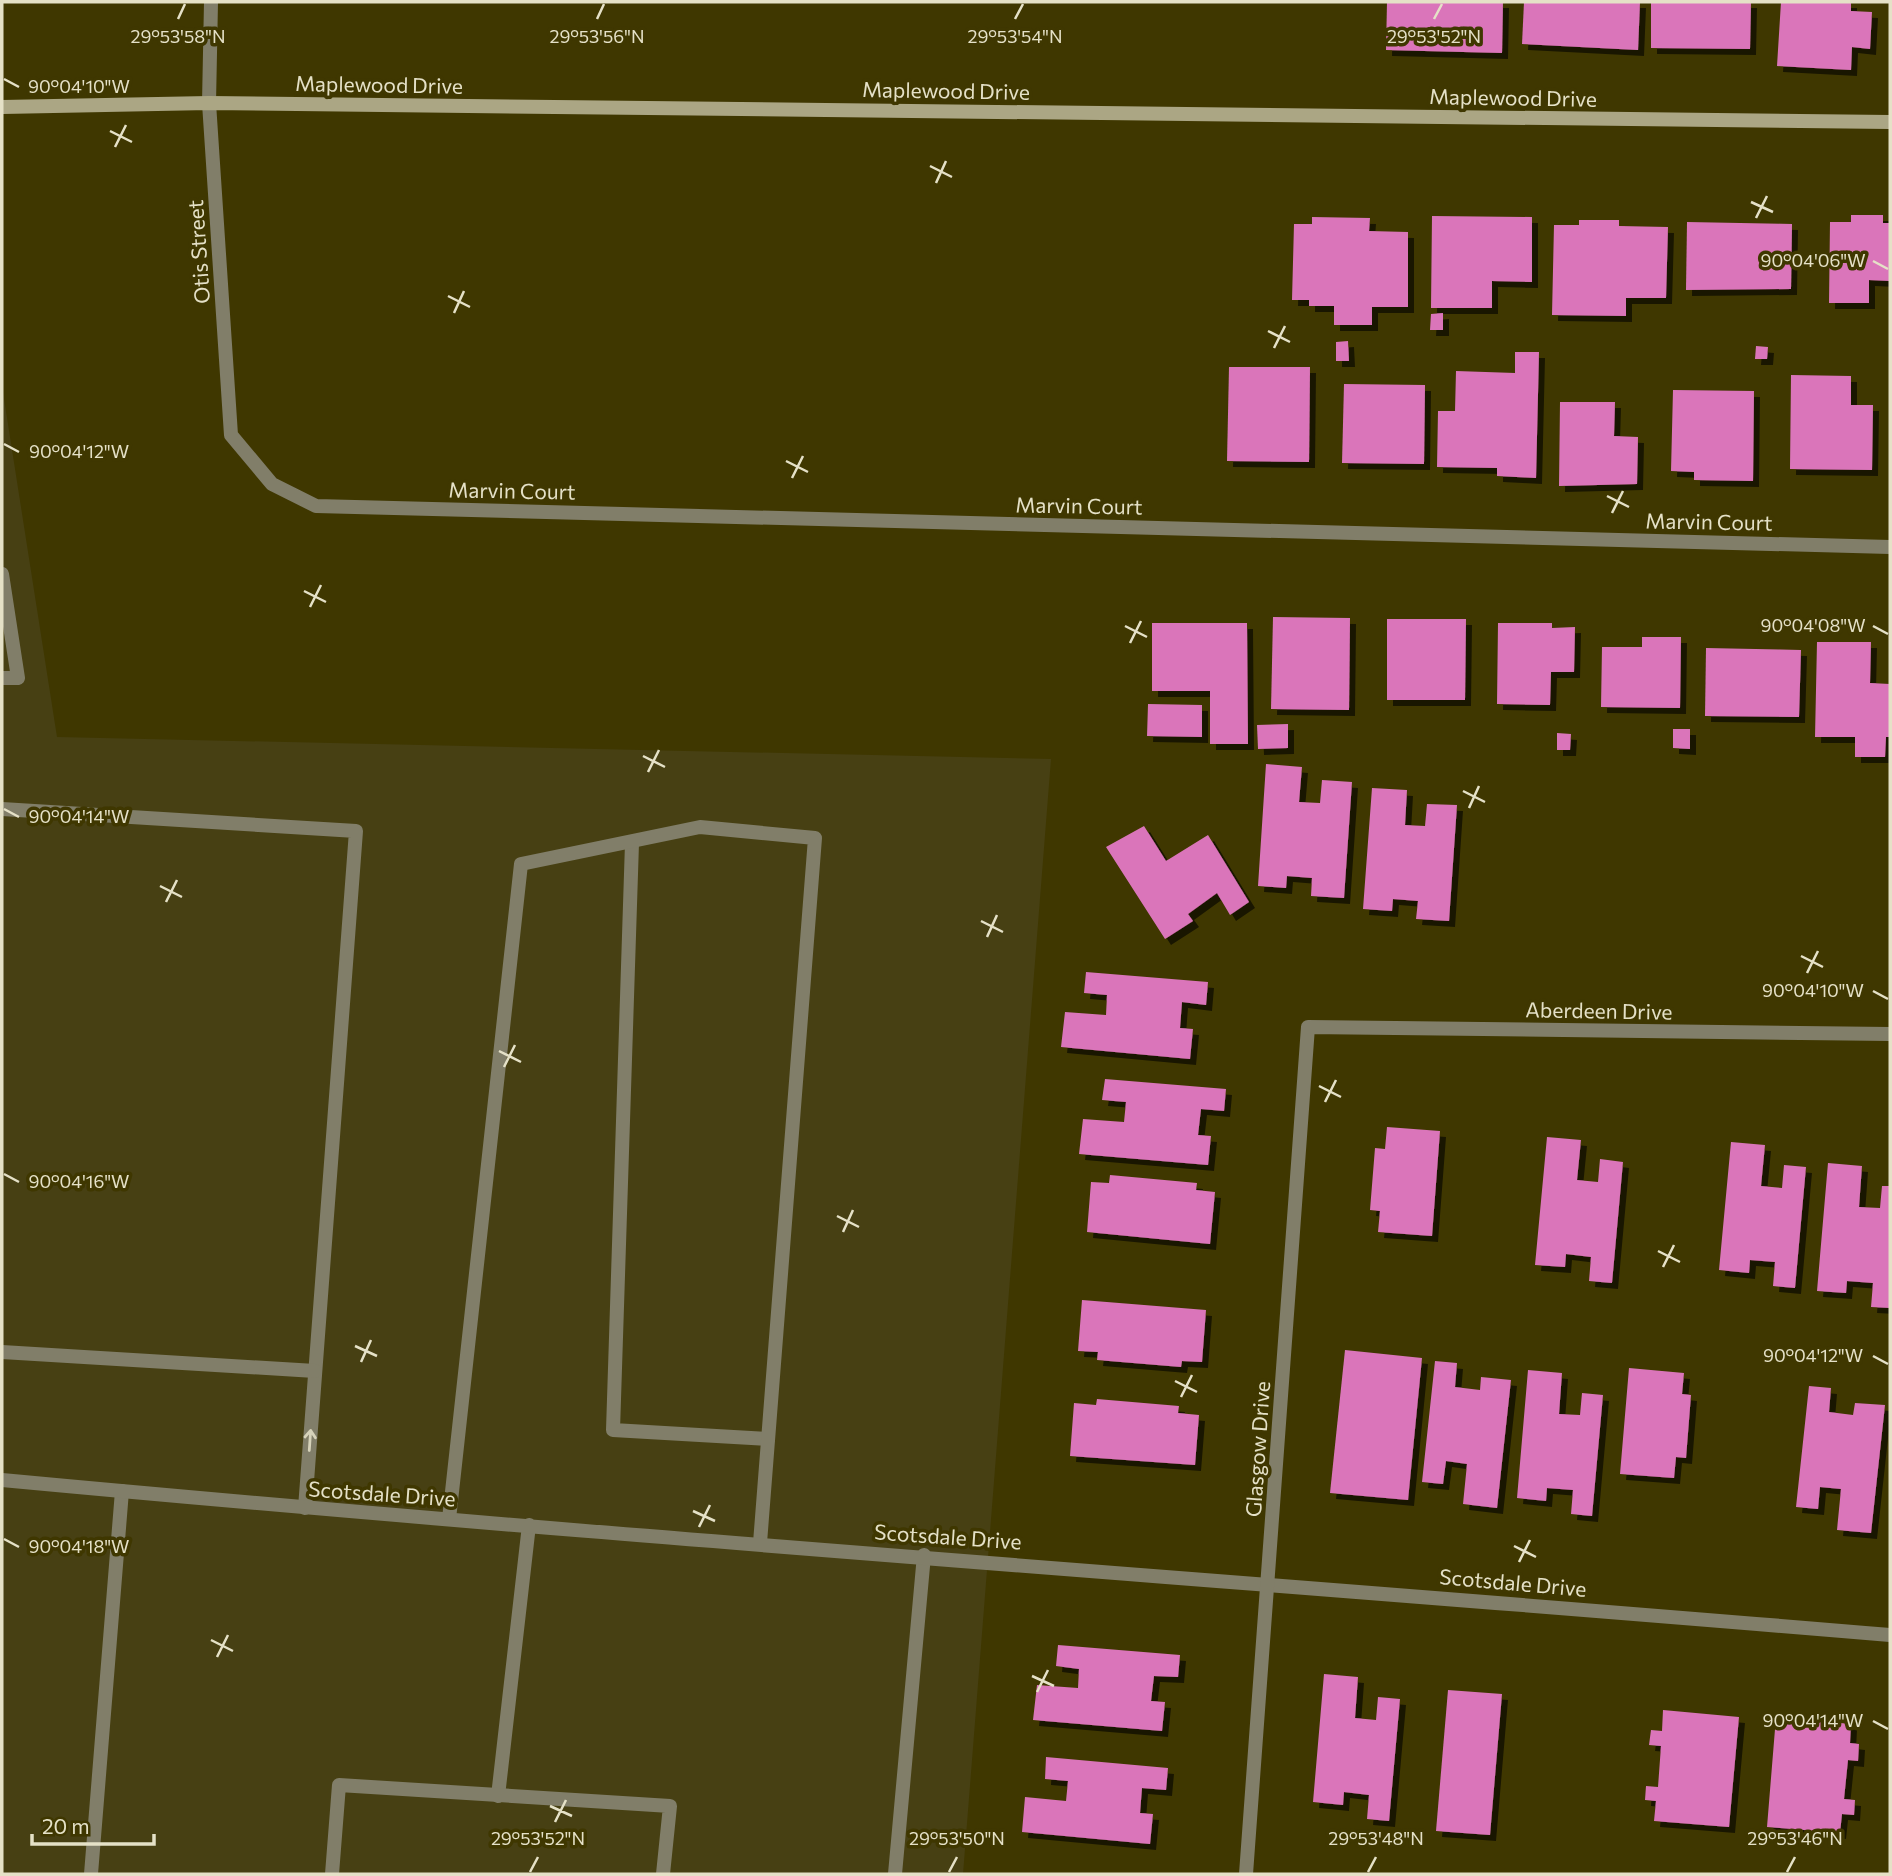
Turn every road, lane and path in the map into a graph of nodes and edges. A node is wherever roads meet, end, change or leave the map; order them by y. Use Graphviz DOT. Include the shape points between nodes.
graph roads {
  1 [pos="211,2"];
  2 [pos="209,103"];
  3 [pos="2,107"];
  4 [pos="1890,122"];
  5 [pos="272,484"];
  6 [pos="1890,547"];
  7 [pos="2,574"];
  8 [pos="2,678"];
  9 [pos="2,809"];
  10 [pos="632,843"];
  11 [pos="1308,1027"];
  12 [pos="1890,1034"];
  13 [pos="2,1352"];
  14 [pos="315,1371"];
  15 [pos="768,1439"];
  16 [pos="2,1480"];
  17 [pos="122,1491"];
  18 [pos="305,1508"];
  19 [pos="449,1519"];
  20 [pos="529,1525"];
  21 [pos="760,1543"];
  22 [pos="924,1555"];
  23 [pos="1269,1583"];
  24 [pos="1890,1635"];
  25 [pos="498,1796"];
  26 [pos="91,1874"];
  27 [pos="332,1874"];
  28 [pos="663,1874"];
  29 [pos="895,1874"];
  30 [pos="1245,1874"];
  1 -- 2 [label="street, Otis Street"];
  2 -- 3 [label="street, Maplewood Drive"];
  2 -- 4 [label="street, Maplewood Drive"];
  2 -- 5 [label="street, Otis Street" via="231,435"];
  5 -- 6 [label="street, Marvin Court" via="316,506"];
  7 -- 8 [label="street" via="18,678"];
  9 -- 14 [label="street" via="356,831"];
  10 -- 15 [label="street" via="613,1430"];
  10 -- 15 [label="street" via="700,827 815,838"];
  10 -- 19 [label="street" via="521,864"];
  11 -- 12 [label="street, Aberdeen Drive"];
  11 -- 23 [label="street, Glasgow Drive"];
  13 -- 14 [label="street"];
  18 -- 14 [label="street, one-way"];
  15 -- 21 [label="street"];
  16 -- 17 [label="street, Scotsdale Drive"];
  17 -- 18 [label="street, Scotsdale Drive"];
  17 -- 26 [label="street"];
  18 -- 19 [label="street, Scotsdale Drive"];
  19 -- 20 [label="street, Scotsdale Drive"];
  20 -- 21 [label="street, Scotsdale Drive"];
  20 -- 25 [label="street"];
  21 -- 22 [label="street, Scotsdale Drive"];
  22 -- 23 [label="street, Scotsdale Drive"];
  22 -- 29 [label="street"];
  23 -- 24 [label="street, Scotsdale Drive"];
  23 -- 30 [label="street, Glasgow Drive"];
  25 -- 27 [label="street" via="339,1785"];
  25 -- 28 [label="street" via="670,1807"];
}
